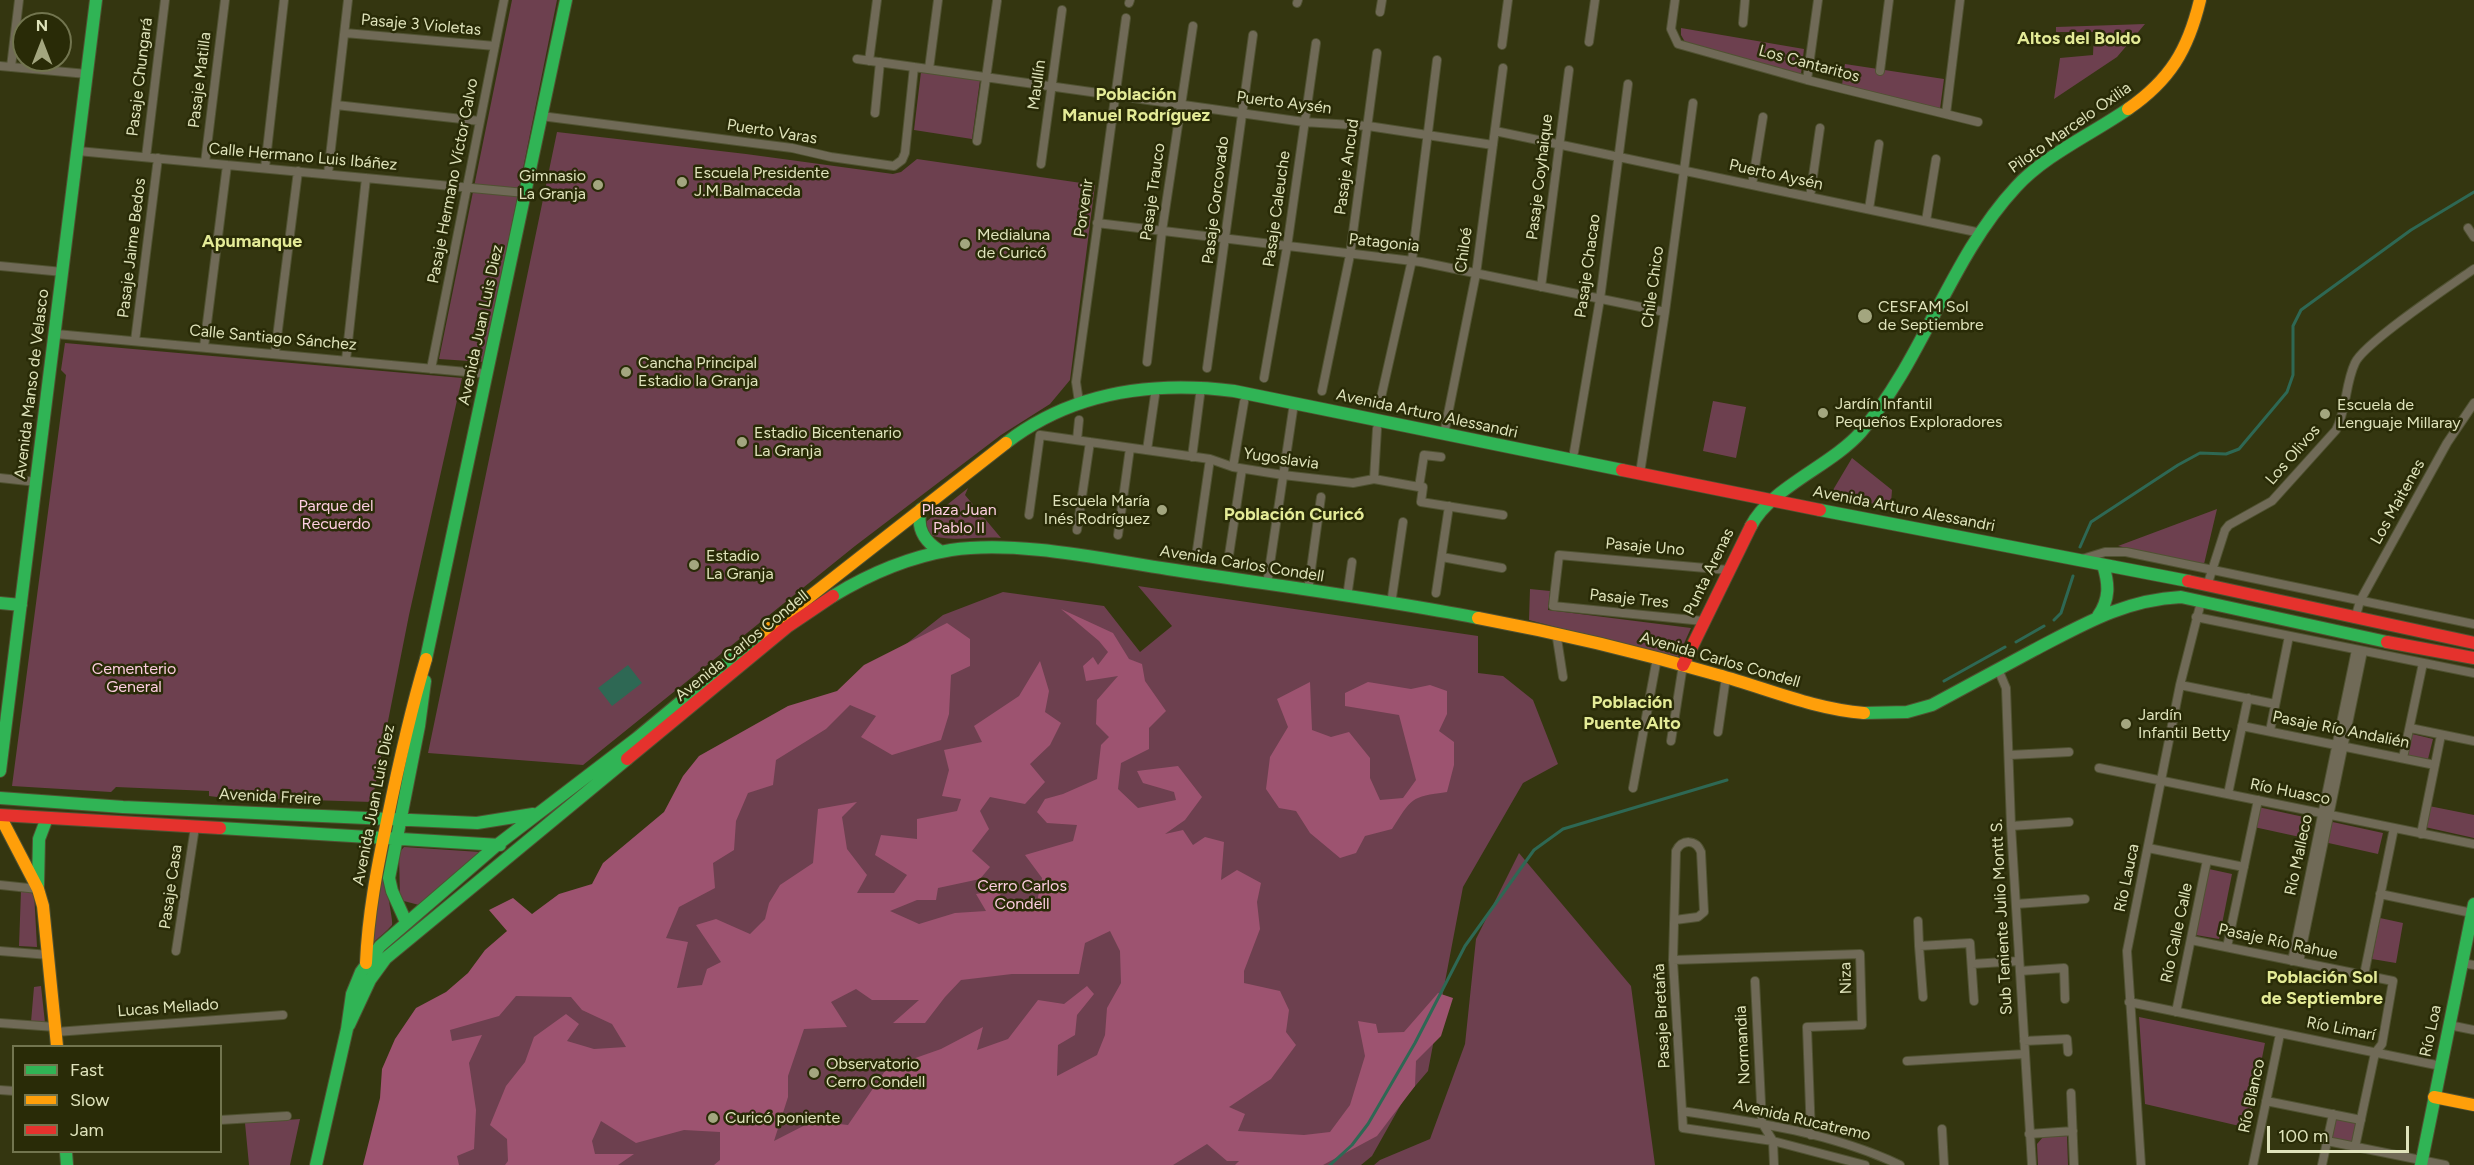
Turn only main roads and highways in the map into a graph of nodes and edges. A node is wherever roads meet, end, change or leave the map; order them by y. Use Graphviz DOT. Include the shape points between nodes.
graph roads {
  1 [pos="96,0"];
  2 [pos="566,0"];
  3 [pos="2200,0"];
  4 [pos="1772,500"];
  5 [pos="921,509"];
  6 [pos="940,551"];
  7 [pos="2103,565"];
  8 [pos="822,585"];
  9 [pos="2207,586"];
  10 [pos="2181,597"];
  11 [pos="0,603"];
  12 [pos="21,605"];
  13 [pos="2098,616"];
  14 [pos="2473,640"];
  15 [pos="2474,658"];
  16 [pos="1683,664"];
  17 [pos="0,771"];
  18 [pos="0,798"];
  19 [pos="537,813"];
  20 [pos="0,816"];
  21 [pos="47,818"];
  22 [pos="393,820"];
  23 [pos="389,839"];
  24 [pos="525,843"];
  25 [pos="497,845"];
  26 [pos="38,889"];
  27 [pos="2473,909"];
  28 [pos="406,922"];
  29 [pos="401,946"];
  30 [pos="366,963"];
  31 [pos="2468,964"];
  32 [pos="347,1029"];
  33 [pos="57,1045"];
  34 [pos="2434,1097"];
  35 [pos="2474,1105"];
  36 [pos="2421,1163"];
  37 [pos="316,1165"];
  1 -- 12 [label="main road, Avenida Manso de Velasco"];
  2 -- 22 [label="main road, Avenida Juan Luis Diez" via="427,656 405,731"];
  3 -- 4 [label="main road, Piloto Marcelo Oxilia" via="2184,49 2163,78 2141,99 2029,174 2006,197 1862,431 1835,458"];
  4 -- 5 [label="main road, Avenida Arturo Alessandri" via="1217,388 1183,385 1127,389 1078,402 1024,429"];
  4 -- 7 [label="main road, Avenida Arturo Alessandri"];
  4 -- 16 [label="main road, Punta Arenas" via="1750,525"];
  5 -- 6 [label="main road" via="920,532"];
  5 -- 8 [label="main road, Avenida Arturo Alessandri"];
  6 -- 16 [label="main road, Avenida Carlos Condell" via="1015,548 1308,591 1556,632"];
  6 -- 24 [label="main road, Avenida Carlos Condell" via="885,568 807,613"];
  7 -- 9 [label="main road, Avenida Arturo Alessandri"];
  7 -- 13 [label="main road" via="2109,591"];
  8 -- 19 [label="main road, Avenida Carlos Condell" via="636,738"];
  9 -- 10 [label="main road"];
  9 -- 14 [label="main road, Avenida Arturo Alessandri"];
  10 -- 13 [label="main road, Avenida Carlos Condell" via="2140,601"];
  10 -- 15 [label="main road"];
  11 -- 12 [label="main road"];
  12 -- 17 [label="main road, Avenida Manso de Velasco"];
  13 -- 16 [label="main road, Avenida Carlos Condell" via="1932,705 1892,716 1861,714 1793,698"];
  18 -- 22 [label="main road, Avenida Freire"];
  19 -- 22 [label="main road, Avenida Freire" via="477,823"];
  19 -- 25 [label="main road, Avenida Carlos Condell"];
  20 -- 21 [label="main road, Avenida Freire"];
  20 -- 26 [label="main road"];
  21 -- 23 [label="main road, Avenida Freire"];
  21 -- 26 [label="main road" via="39,844"];
  22 -- 23 [label="main road, Avenida Juan Luis Diez"];
  23 -- 25 [label="main road, Avenida Freire"];
  23 -- 28 [label="main road, Avenida Juan Luis Diez" via="389,885"];
  23 -- 30 [label="main road, Avenida Juan Luis Diez" via="369,926"];
  24 -- 25 [label="main road, Avenida Freire"];
  24 -- 29 [label="main road, Avenida Carlos Condell"];
  25 -- 28 [label="main road, Avenida Carlos Condell"];
  26 -- 33 [label="main road" via="45,917"];
  27 -- 31 [label="main road, Río Loa"];
  28 -- 29 [label="main road"];
  28 -- 30 [label="main road, Avenida Carlos Condell"];
  29 -- 32 [label="main road, Avenida Carlos Condell" via="374,973"];
  30 -- 32 [label="main road, Avenida Carlos Condell" via="352,993"];
  31 -- 34 [label="main road, Río Loa" via="2449,1025"];
  32 -- 37 [label="main road"];
  34 -- 35 [label="main road"];
  34 -- 36 [label="main road, Río Loa"];
}
